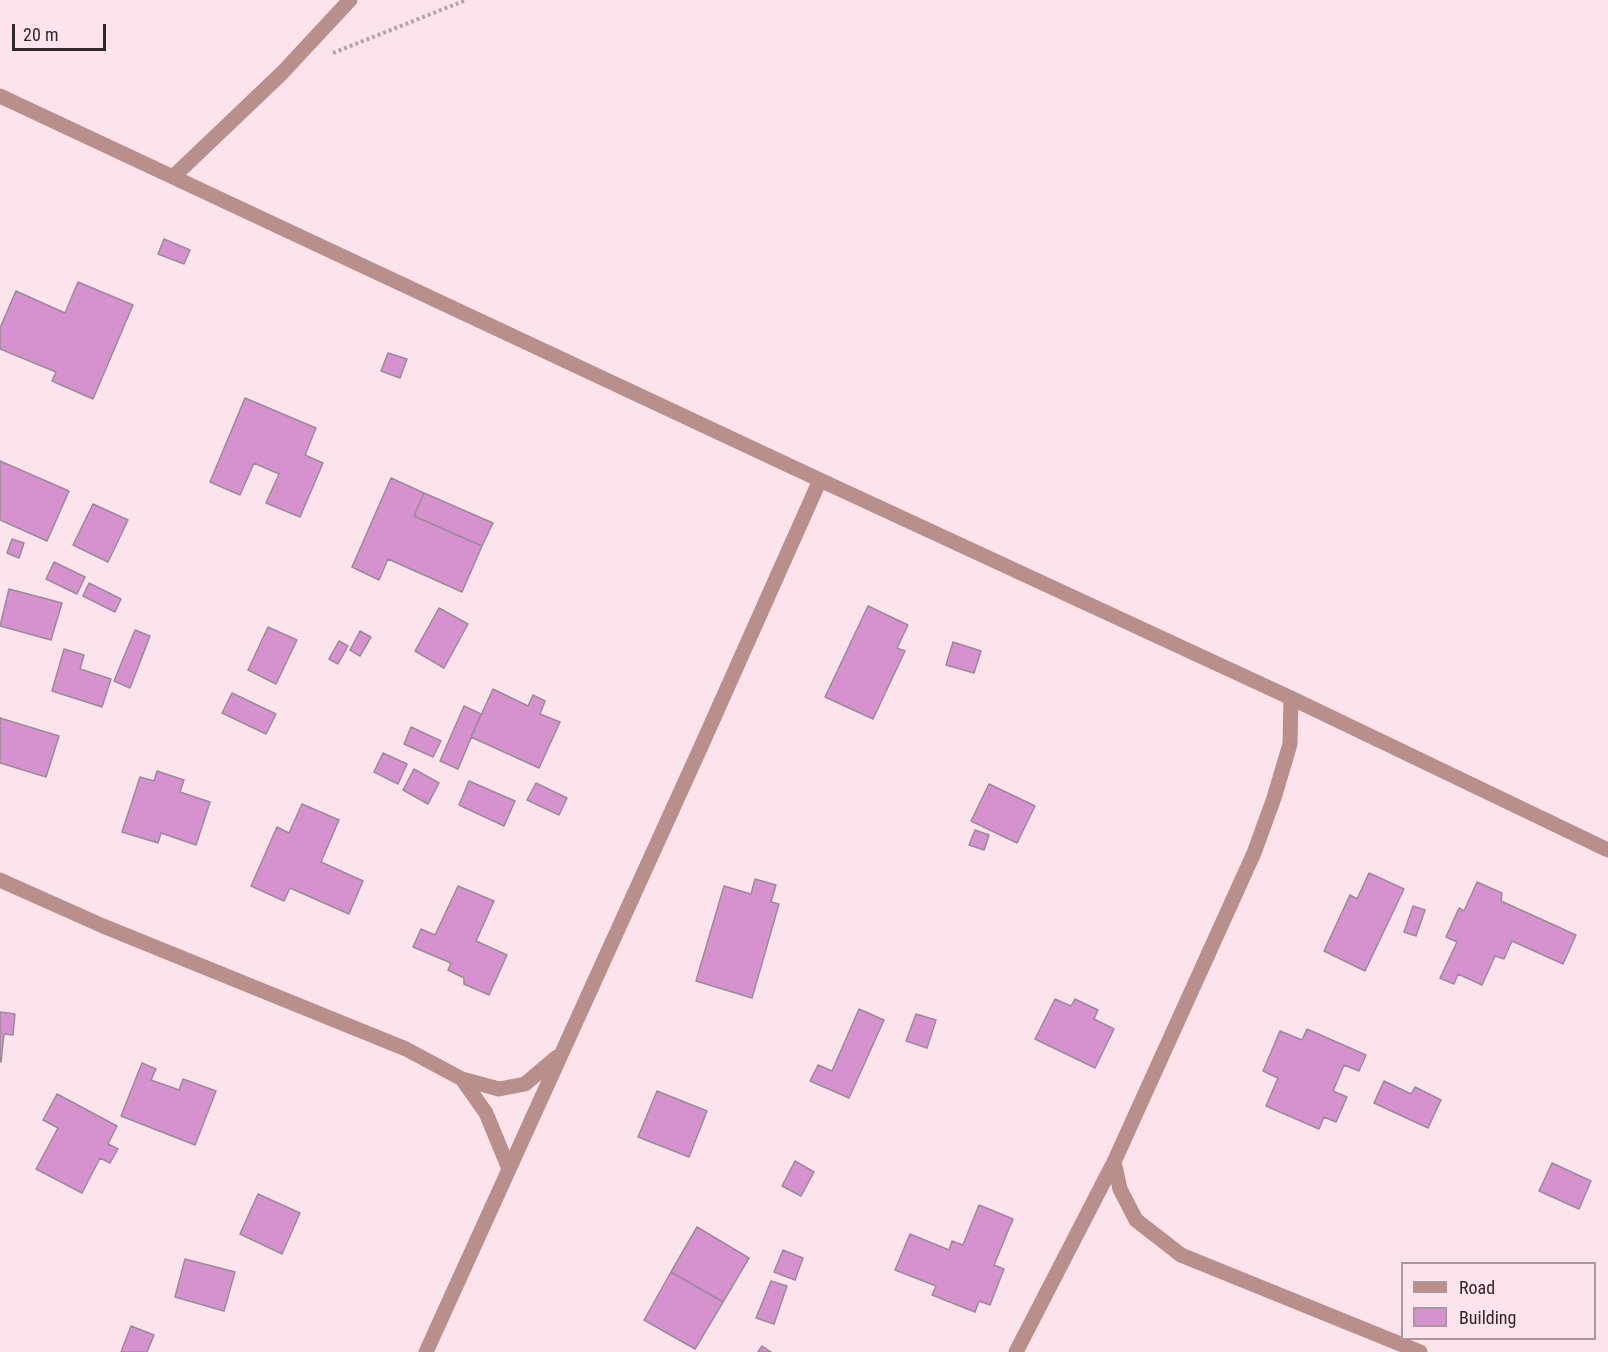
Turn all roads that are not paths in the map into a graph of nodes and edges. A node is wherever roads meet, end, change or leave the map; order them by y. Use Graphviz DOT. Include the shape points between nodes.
graph roads {
  1 [pos="350,0"];
  2 [pos="2,101"];
  3 [pos="174,176"];
  4 [pos="820,480"];
  5 [pos="1292,698"];
  6 [pos="1608,850"];
  7 [pos="0,880"];
  8 [pos="562,1053"];
  9 [pos="462,1078"];
  10 [pos="1114,1162"];
  11 [pos="510,1169"];
  12 [pos="426,1352"];
  13 [pos="1016,1352"];
  14 [pos="1420,1352"];
  1 -- 3 [label="street" via="282,73"];
  2 -- 3 [label="street"];
  3 -- 4 [label="street"];
  4 -- 5 [label="street"];
  4 -- 8 [label="street"];
  5 -- 6 [label="street"];
  5 -- 10 [label="street" via="1290,744 1254,853"];
  7 -- 9 [label="street" via="406,1050"];
  8 -- 9 [label="street" via="525,1084 499,1089"];
  8 -- 11 [label="street"];
  9 -- 11 [label="street" via="486,1113"];
  10 -- 13 [label="street"];
  10 -- 14 [label="street" via="1120,1190 1136,1220 1181,1255"];
  11 -- 12 [label="street"];
}
